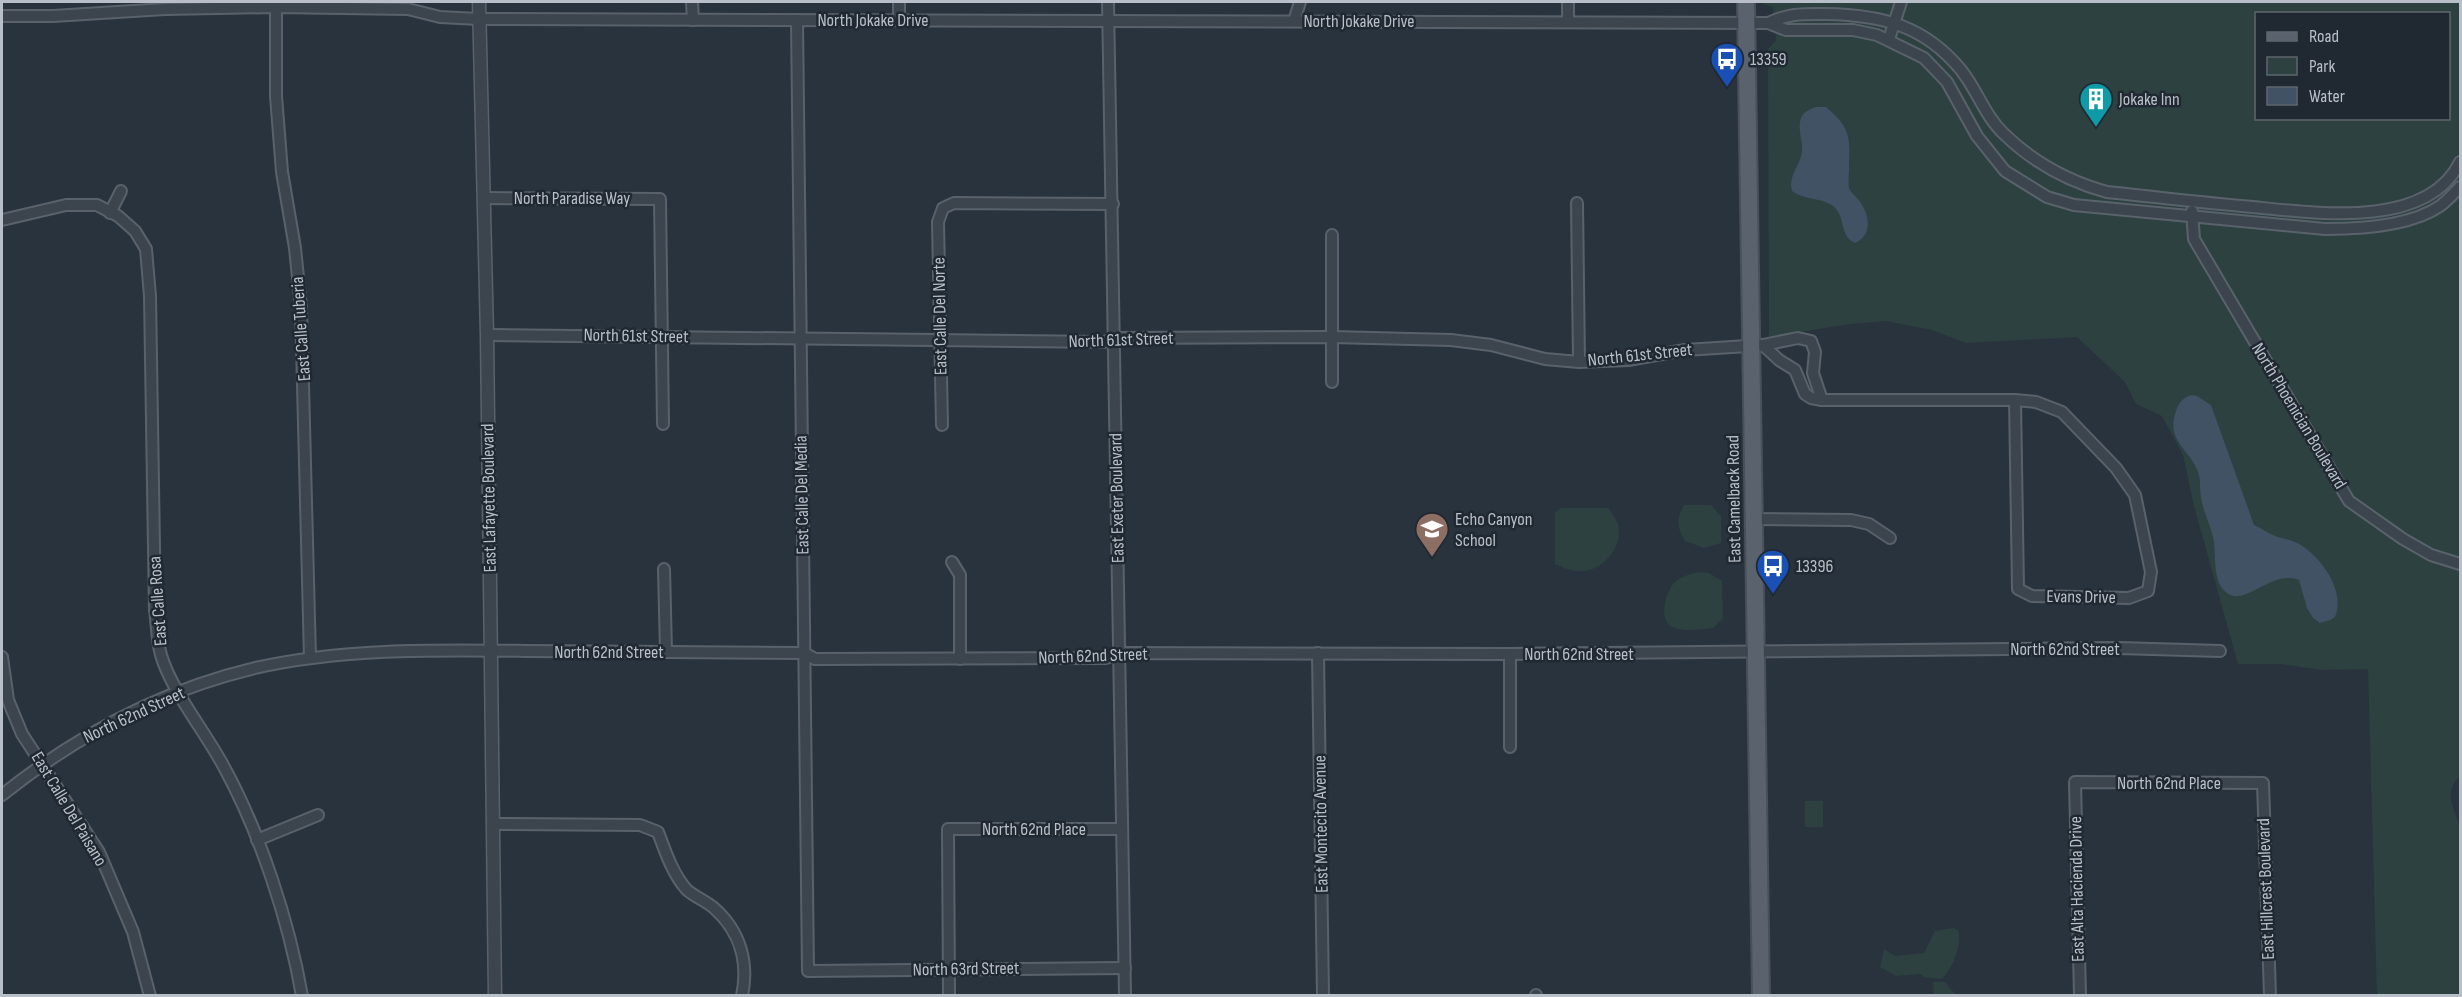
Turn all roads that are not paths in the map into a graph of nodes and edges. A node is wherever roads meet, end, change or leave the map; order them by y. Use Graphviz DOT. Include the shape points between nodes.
graph roads {
  1 [pos="479,2"];
  2 [pos="692,2"];
  3 [pos="899,2"];
  4 [pos="1108,2"];
  5 [pos="1300,2"];
  6 [pos="1568,2"];
  7 [pos="1746,2"];
  8 [pos="1902,2"];
  9 [pos="276,4"];
  10 [pos="2,16"];
  11 [pos="479,19"];
  12 [pos="693,20"];
  13 [pos="797,20"];
  14 [pos="899,20"];
  15 [pos="1109,21"];
  16 [pos="1294,21"];
  17 [pos="1568,21"];
  18 [pos="1746,23"];
  19 [pos="1768,23"];
  20 [pos="1894,23"];
  21 [pos="1889,39"];
  22 [pos="2460,162"];
  23 [pos="2460,187"];
  24 [pos="121,191"];
  25 [pos="484,198"];
  26 [pos="2193,202"];
  27 [pos="1577,203"];
  28 [pos="1113,204"];
  29 [pos="110,213"];
  30 [pos="2192,217"];
  31 [pos="2,220"];
  32 [pos="1332,236"];
  33 [pos="487,335"];
  34 [pos="662,336"];
  35 [pos="1332,337"];
  36 [pos="800,338"];
  37 [pos="1115,338"];
  38 [pos="940,341"];
  39 [pos="1758,345"];
  40 [pos="1580,362"];
  41 [pos="1814,364"];
  42 [pos="1795,370"];
  43 [pos="1332,382"];
  44 [pos="1822,400"];
  45 [pos="2015,400"];
  46 [pos="663,424"];
  47 [pos="942,425"];
  48 [pos="1754,519"];
  49 [pos="1890,538"];
  50 [pos="952,562"];
  51 [pos="2460,564"];
  52 [pos="664,568"];
  53 [pos="491,651"];
  54 [pos="2220,651"];
  55 [pos="666,652"];
  56 [pos="1757,652"];
  57 [pos="804,653"];
  58 [pos="1120,653"];
  59 [pos="1318,653"];
  60 [pos="1510,654"];
  61 [pos="2,657"];
  62 [pos="310,658"];
  63 [pos="960,659"];
  64 [pos="179,693"];
  65 [pos="1510,747"];
  66 [pos="43,764"];
  67 [pos="2075,782"];
  68 [pos="2263,783"];
  69 [pos="2,795"];
  70 [pos="318,815"];
  71 [pos="493,824"];
  72 [pos="1121,829"];
  73 [pos="256,840"];
  74 [pos="1125,968"];
  75 [pos="949,969"];
  76 [pos="808,971"];
  77 [pos="150,996"];
  78 [pos="302,996"];
  79 [pos="495,996"];
  80 [pos="742,996"];
  81 [pos="949,996"];
  82 [pos="1125,996"];
  83 [pos="1323,996"];
  84 [pos="1761,996"];
  85 [pos="2080,996"];
  86 [pos="2270,996"];
  1 -- 11 [label="street, East Lafayette Boulevard"];
  2 -- 12 [label="street"];
  3 -- 14 [label="street"];
  4 -- 15 [label="street, East Exeter Boulevard"];
  5 -- 16 [label="street"];
  6 -- 17 [label="street"];
  7 -- 18 [label="main road, East Camelback Road"];
  8 -- 20 [label="street"];
  9 -- 10 [label="street, North Jokake Drive"];
  9 -- 11 [label="street, North Jokake Drive" via="408,9 440,17"];
  9 -- 62 [label="street, East Calle Tuberia" via="276,96 301,307"];
  11 -- 12 [label="street, North Jokake Drive"];
  11 -- 25 [label="street, East Lafayette Boulevard"];
  12 -- 13 [label="street, North Jokake Drive"];
  13 -- 14 [label="street, North Jokake Drive"];
  13 -- 36 [label="street, East Calle Del Media"];
  14 -- 15 [label="street, North Jokake Drive"];
  15 -- 16 [label="street, North Jokake Drive"];
  15 -- 28 [label="street, East Exeter Boulevard"];
  16 -- 17 [label="street, North Jokake Drive"];
  17 -- 18 [label="street, North Jokake Drive"];
  18 -- 19 [label="street"];
  18 -- 39 [label="main road, East Camelback Road"];
  19 -- 20 [label="street" via="1786,15 1823,14 1881,18"];
  19 -- 21 [label="street" via="1786,30 1853,30"];
  20 -- 21 [label="street"];
  20 -- 26 [label="street" via="1936,44 1961,70 2002,132 2050,170 2107,192"];
  21 -- 30 [label="street" via="1924,58 1947,82 1977,136 2005,171 2047,197 2100,209"];
  22 -- 26 [label="street" via="2440,188 2417,201 2365,213 2326,214"];
  23 -- 30 [label="street" via="2439,207 2374,227 2325,229"];
  24 -- 29 [label="street"];
  25 -- 33 [label="street, East Lafayette Boulevard"];
  25 -- 34 [label="street, North Paradise Way" via="660,199"];
  26 -- 30 [label="street, North Phoenician Boulevard"];
  27 -- 40 [label="street"];
  28 -- 37 [label="street, East Exeter Boulevard"];
  28 -- 38 [label="street, East Calle Del Norte" via="954,203 943,208 938,222"];
  29 -- 31 [label="street" via="97,205 66,205"];
  29 -- 64 [label="street, East Calle Rosa" via="135,231 146,249 155,610 161,656"];
  30 -- 51 [label="street, North Phoenician Boulevard" via="2194,239 2349,501 2431,555"];
  32 -- 35 [label="street"];
  33 -- 34 [label="street, North 61st Street"];
  33 -- 53 [label="street, East Lafayette Boulevard"];
  34 -- 36 [label="street, North 61st Street"];
  34 -- 46 [label="street"];
  35 -- 37 [label="street, North 61st Street"];
  35 -- 40 [label="street, North 61st Street" via="1461,341"];
  35 -- 43 [label="street"];
  36 -- 38 [label="street, North 61st Street"];
  36 -- 57 [label="street, East Calle Del Media"];
  37 -- 38 [label="street, North 61st Street" via="1104,342"];
  37 -- 58 [label="street, East Exeter Boulevard"];
  38 -- 47 [label="street, East Calle Del Norte"];
  39 -- 40 [label="street, North 61st Street"];
  39 -- 41 [label="street" via="1798,338 1811,341"];
  39 -- 42 [label="street"];
  39 -- 48 [label="main road, East Camelback Road"];
  41 -- 42 [label="street" via="1804,371"];
  41 -- 44 [label="street"];
  42 -- 44 [label="street" via="1805,394"];
  44 -- 45 [label="street, Evans Drive"];
  45 -- 45 [label="street, Evans Drive" via="2036,402 2062,412 2116,468 2135,495 2151,572 2148,591 2117,598 2032,596 2018,590"];
  48 -- 49 [label="street" via="1851,520 1869,524"];
  48 -- 56 [label="main road, East Camelback Road"];
  50 -- 63 [label="street" via="960,575"];
  52 -- 55 [label="street"];
  53 -- 55 [label="street, North 62nd Street"];
  53 -- 62 [label="street, North 62nd Street"];
  53 -- 71 [label="street, East Lafayette Boulevard"];
  54 -- 56 [label="street, North 62nd Street" via="2119,648"];
  55 -- 57 [label="street, North 62nd Street"];
  56 -- 60 [label="street, North 62nd Street"];
  56 -- 84 [label="main road, East Camelback Road"];
  57 -- 63 [label="street, North 62nd Street" via="815,659"];
  57 -- 76 [label="street, East Calle Del Media"];
  58 -- 59 [label="street, North 62nd Street"];
  58 -- 63 [label="street, North 62nd Street" via="1106,658"];
  58 -- 72 [label="street, East Exeter Boulevard"];
  59 -- 60 [label="street, North 62nd Street"];
  59 -- 83 [label="street, East Montecito Avenue"];
  60 -- 65 [label="street"];
  61 -- 66 [label="street, East Calle Del Paisano" via="8,700 22,734"];
  62 -- 64 [label="street, North 62nd Street" via="255,668"];
  64 -- 66 [label="street, North 62nd Street" via="109,723"];
  64 -- 73 [label="street, East Calle Rosa" via="224,768"];
  66 -- 69 [label="street, North 62nd Street"];
  66 -- 77 [label="street, East Calle Del Paisano" via="99,852 133,932"];
  67 -- 68 [label="street, North 62nd Place"];
  67 -- 85 [label="street, East Alta Hacienda Drive"];
  68 -- 86 [label="street, East Hillcrest Boulevard"];
  70 -- 73 [label="street"];
  71 -- 79 [label="street, East Lafayette Boulevard"];
  71 -- 80 [label="street" via="640,825 658,832 687,890 715,908 733,931 743,952"];
  72 -- 74 [label="street, East Exeter Boulevard"];
  72 -- 75 [label="street, North 62nd Place" via="948,829"];
  73 -- 78 [label="street, East Calle Rosa" via="282,910"];
  74 -- 75 [label="street, North 63rd Street"];
  74 -- 82 [label="street, East Exeter Boulevard"];
  75 -- 76 [label="street, North 63rd Street"];
  75 -- 81 [label="street"];
}
